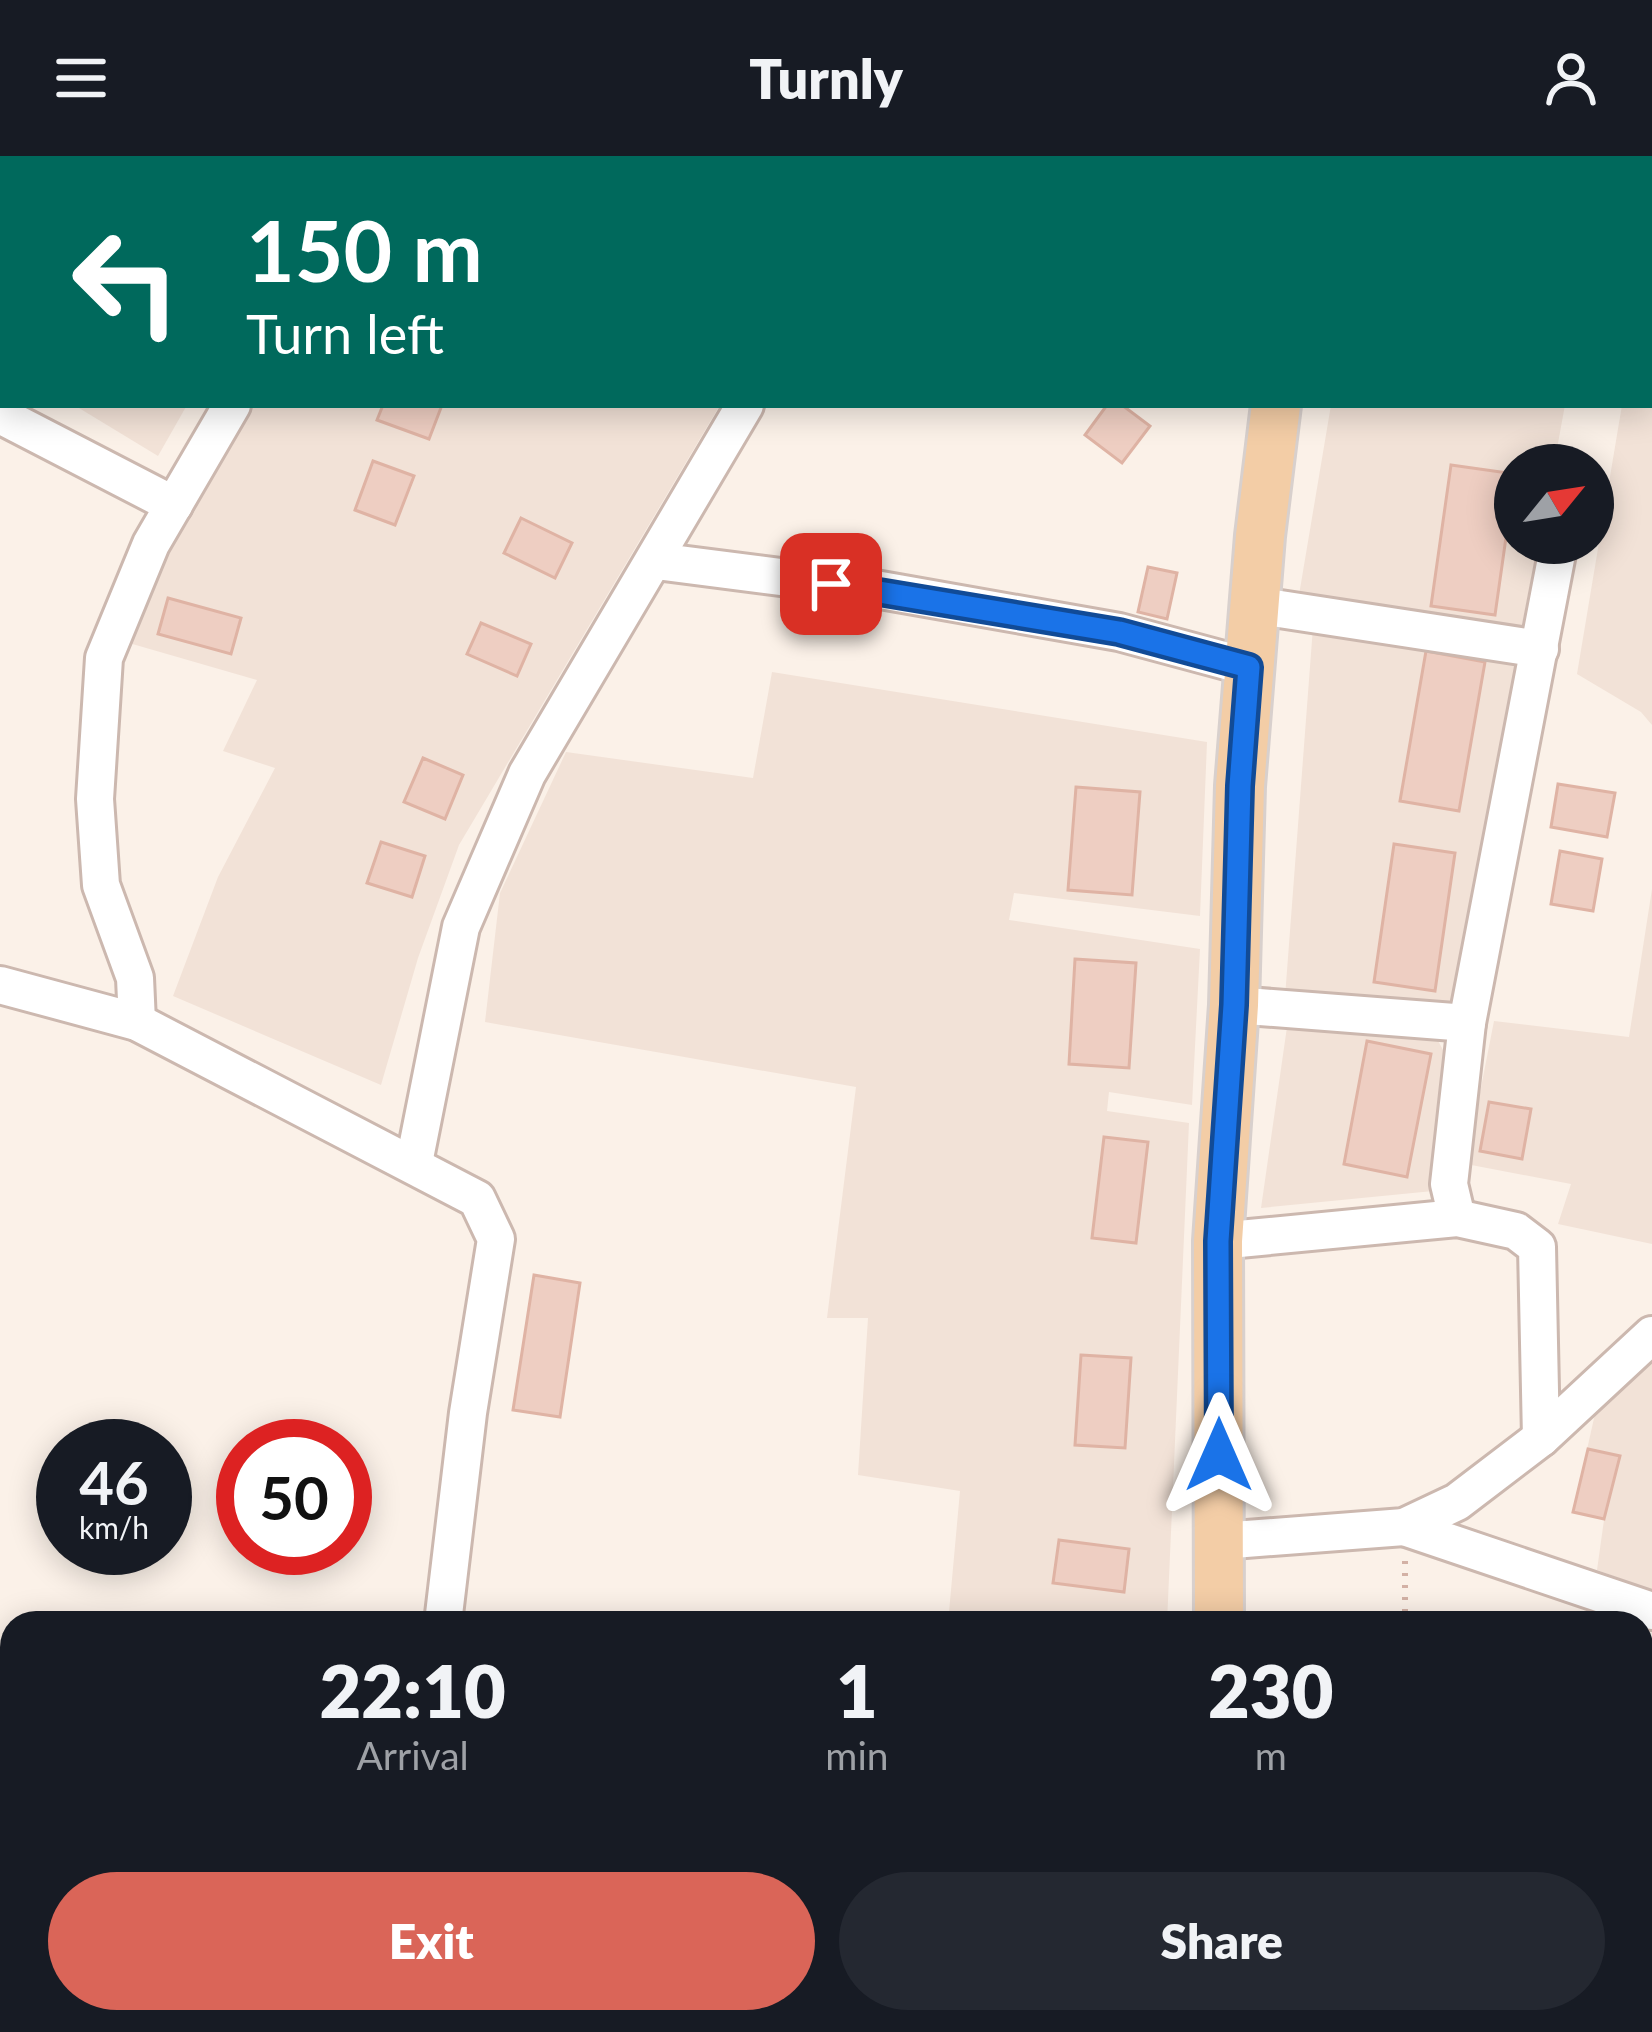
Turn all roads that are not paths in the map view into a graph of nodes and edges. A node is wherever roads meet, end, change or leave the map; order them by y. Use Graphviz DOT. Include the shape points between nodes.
graph roads {
  1 [pos="230,408"];
  2 [pos="743,408"];
  3 [pos="1276,408"];
  4 [pos="0,415"];
  5 [pos="174,505"];
  6 [pos="656,561"];
  7 [pos="1555,564"];
  8 [pos="1255,604"];
  9 [pos="1540,649"];
  10 [pos="1249,667"];
  11 [pos="0,985"];
  12 [pos="1234,1005"];
  13 [pos="137,1022"];
  14 [pos="1467,1023"];
  15 [pos="414,1163"];
  16 [pos="1457,1218"];
  17 [pos="1218,1241"];
  18 [pos="1652,1335"];
  19 [pos="1541,1438"];
  20 [pos="1404,1527"];
  21 [pos="1220,1540"];
  22 [pos="443,1611"];
  23 [pos="1219,1611"];
  24 [pos="1652,1611"];
  1 -- 5 [label="street"];
  2 -- 6 [label="street"];
  3 -- 8 [label="main road"];
  4 -- 5 [label="street"];
  5 -- 13 [label="street" via="104,658 95,799 101,885 135,978"];
  6 -- 10 [label="street" via="1075,624"];
  6 -- 15 [label="street" via="527,774 461,927"];
  7 -- 9 [label="street"];
  8 -- 9 [label="street"];
  8 -- 10 [label="main road"];
  9 -- 14 [label="street"];
  10 -- 12 [label="main road"];
  11 -- 13 [label="street"];
  12 -- 14 [label="street"];
  12 -- 17 [label="main road"];
  13 -- 15 [label="street"];
  14 -- 16 [label="street" via="1449,1184"];
  15 -- 22 [label="street" via="477,1199 496,1239"];
  16 -- 17 [label="street"];
  16 -- 19 [label="street" via="1516,1231 1537,1246"];
  17 -- 21 [label="main road"];
  18 -- 19 [label="street"];
  19 -- 20 [label="street" via="1457,1502"];
  20 -- 21 [label="street"];
  20 -- 24 [label="street"];
  21 -- 23 [label="main road"];
}
